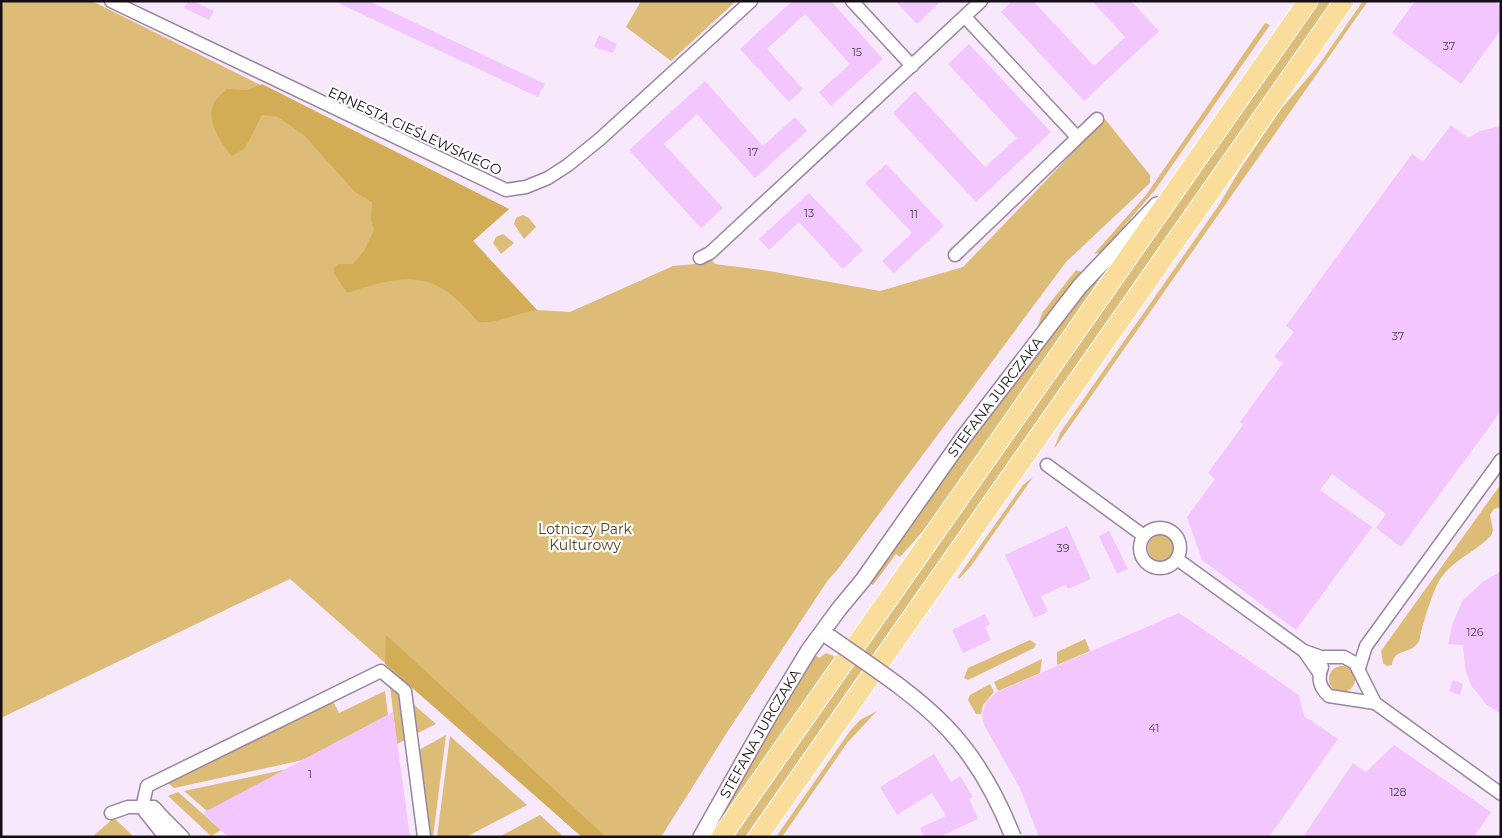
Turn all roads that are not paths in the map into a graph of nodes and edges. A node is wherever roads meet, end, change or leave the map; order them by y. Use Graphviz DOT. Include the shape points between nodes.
graph roads {
  1 [pos="111,1"];
  2 [pos="751,1"];
  3 [pos="852,1"];
  4 [pos="981,1"];
  5 [pos="1308,1"];
  6 [pos="1344,1"];
  7 [pos="965,16"];
  8 [pos="912,66"];
  9 [pos="1097,119"];
  10 [pos="1077,137"];
  11 [pos="1184,177"];
  12 [pos="955,255"];
  13 [pos="700,258"];
  14 [pos="1501,460"];
  15 [pos="1047,465"];
  16 [pos="1144,536"];
  17 [pos="1177,559"];
  18 [pos="825,634"];
  19 [pos="1366,646"];
  20 [pos="1304,652"];
  21 [pos="1338,658"];
  22 [pos="1361,673"];
  23 [pos="1320,674"];
  24 [pos="1348,698"];
  25 [pos="1375,703"];
  26 [pos="1501,794"];
  27 [pos="142,808"];
  28 [pos="111,814"];
  29 [pos="157,826"];
  30 [pos="166,837"];
  31 [pos="183,837"];
  32 [pos="424,837"];
  33 [pos="700,837"];
  34 [pos="721,837"];
  35 [pos="758,837"];
  36 [pos="1013,837"];
  1 -- 2 [label="street, ERNESTA CIEŚLEWSKIEGO" via="506,190 526,187 568,166"];
  3 -- 8 [label="street"];
  4 -- 7 [label="street"];
  5 -- 11 [label="main road"];
  6 -- 35 [label="main road"];
  7 -- 8 [label="street"];
  7 -- 10 [label="street"];
  8 -- 13 [label="street" via="710,253"];
  9 -- 10 [label="street"];
  10 -- 12 [label="street"];
  11 -- 18 [label="street, STEFANA JURCZAKA" via="1080,286 963,438"];
  11 -- 34 [label="main road"];
  14 -- 19 [label="street"];
  15 -- 16 [label="street"];
  16 -- 17 [label="street" via="1159,528 1173,532 1180,543"];
  16 -- 17 [label="street" via="1140,550 1148,564 1163,568"];
  17 -- 20 [label="street"];
  18 -- 33 [label="street, STEFANA JURCZAKA" via="769,716"];
  18 -- 36 [label="street, bridge" via="914,696 947,726 983,772"];
  19 -- 21 [label="street"];
  19 -- 22 [label="street"];
  20 -- 21 [label="street"];
  20 -- 23 [label="street"];
  21 -- 22 [label="street"];
  21 -- 23 [label="street" via="1324,665"];
  22 -- 24 [label="street" via="1358,690"];
  22 -- 25 [label="street"];
  23 -- 24 [label="street" via="1324,692 1335,699"];
  24 -- 25 [label="street"];
  25 -- 26 [label="street"];
  27 -- 28 [label="street" via="128,807"];
  27 -- 29 [label="street"];
  27 -- 32 [label="street" via="147,786 382,671 405,691"];
  29 -- 30 [label="street"];
  29 -- 31 [label="street"];
}
